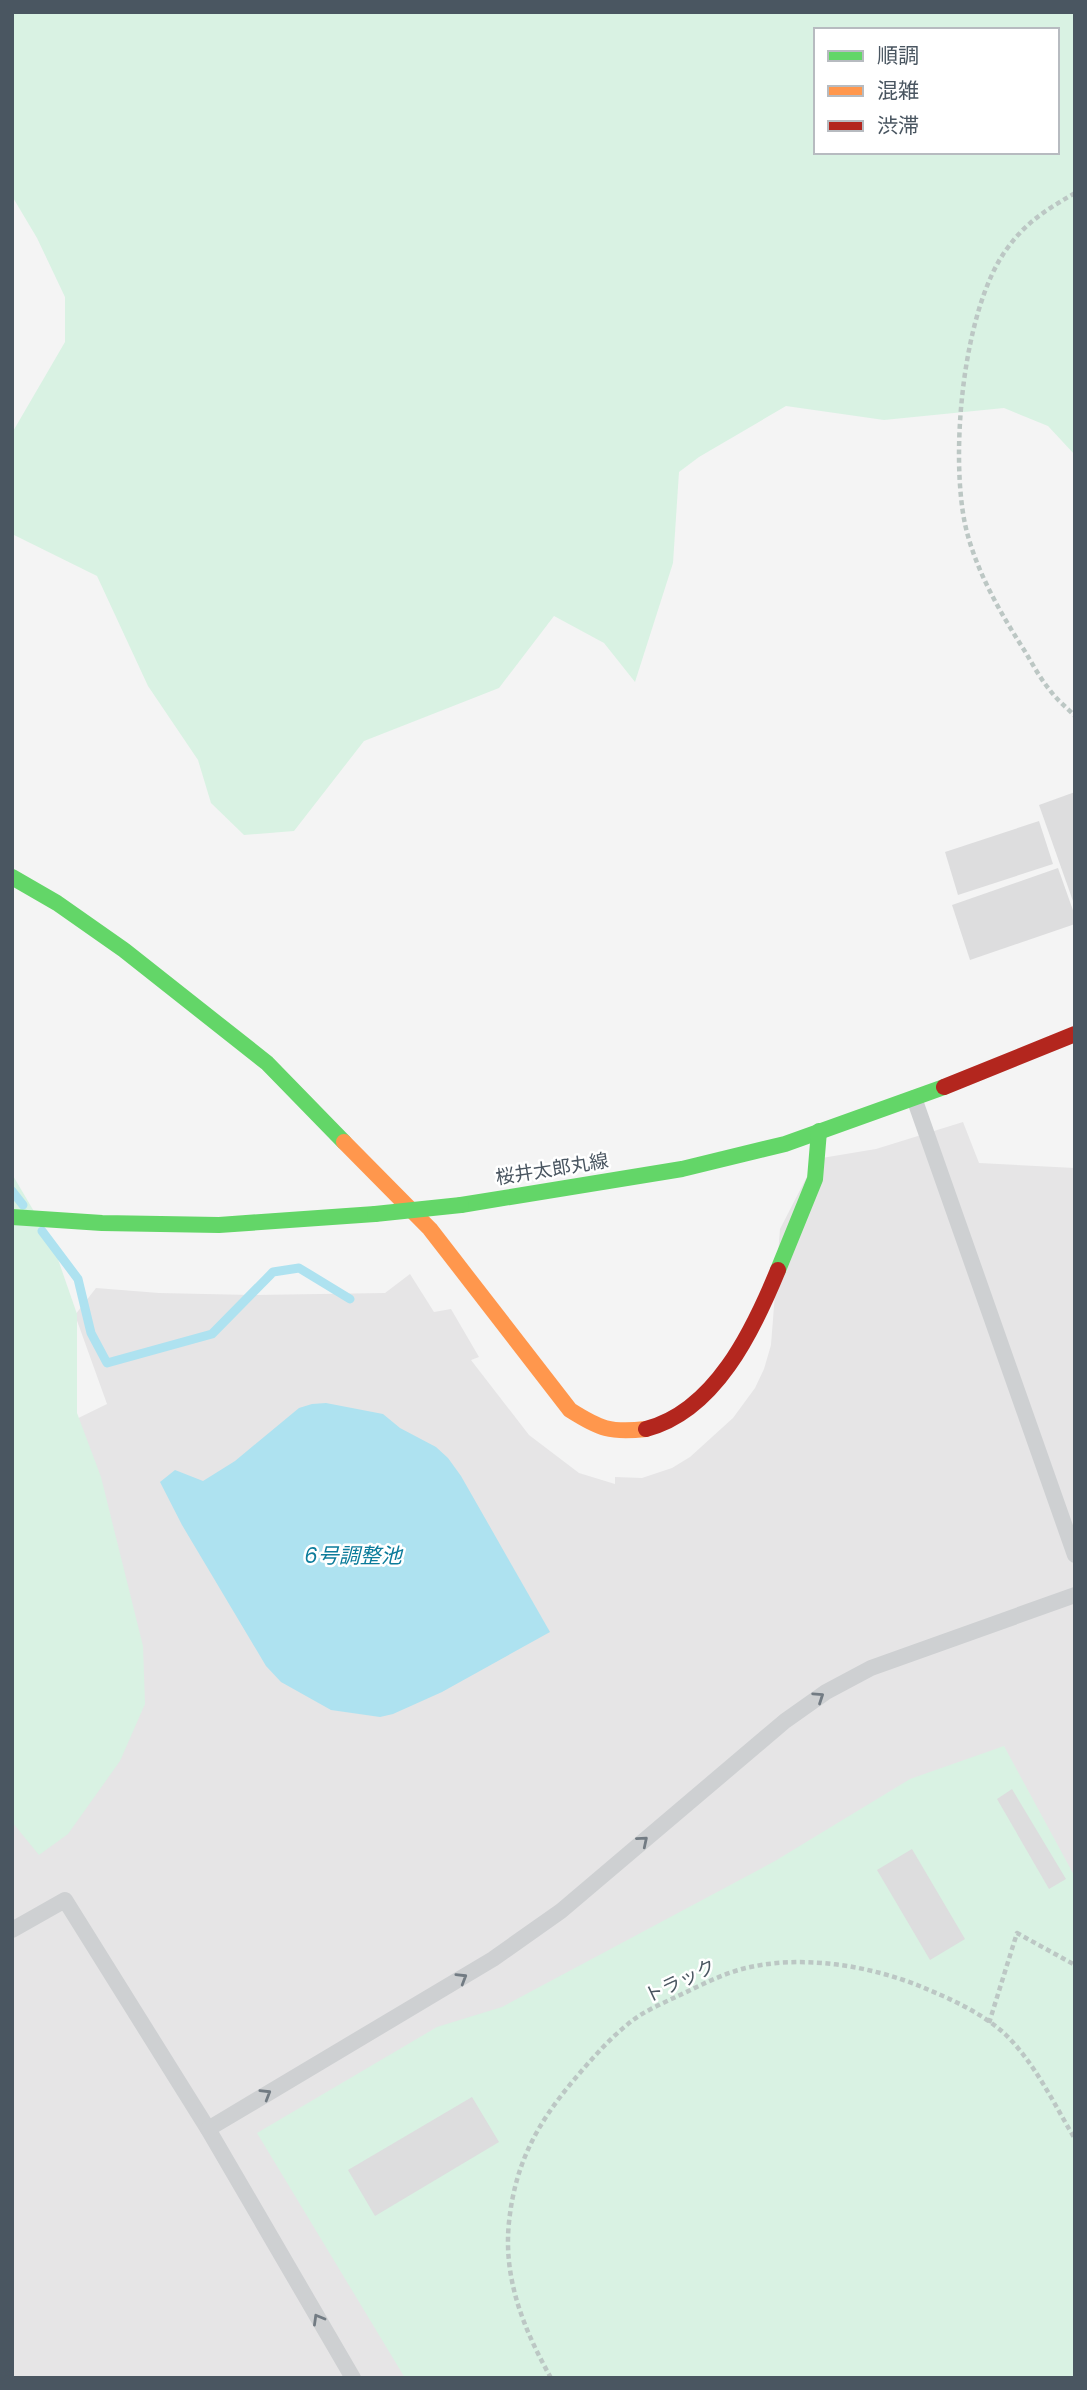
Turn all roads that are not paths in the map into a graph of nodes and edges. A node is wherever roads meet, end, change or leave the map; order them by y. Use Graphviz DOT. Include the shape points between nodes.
graph roads {
  1 [pos="12,877"];
  2 [pos="1075,1034"];
  3 [pos="914,1098"];
  4 [pos="819,1131"];
  5 [pos="12,1217"];
  6 [pos="1075,1555"];
  7 [pos="1075,1595"];
  8 [pos="12,1930"];
  9 [pos="208,2129"];
  10 [pos="353,2378"];
  1 -- 4 [label="street" via="124,950 267,1063 430,1229 570,1410 596,1426 620,1432 648,1429 675,1419 702,1399 727,1367 763,1306 815,1179"];
  2 -- 3 [label="street, 桜井太郎丸線"];
  3 -- 4 [label="street, 桜井太郎丸線"];
  3 -- 6 [label="lane"];
  4 -- 5 [label="street, 桜井太郎丸線, bridge" via="785,1144 681,1169 461,1205 219,1225"];
  9 -- 7 [label="lane, one-way" via="493,1959 561,1911 825,1692 871,1668"];
  8 -- 9 [label="lane" via="65,1900"];
  10 -- 9 [label="lane, one-way"];
}
